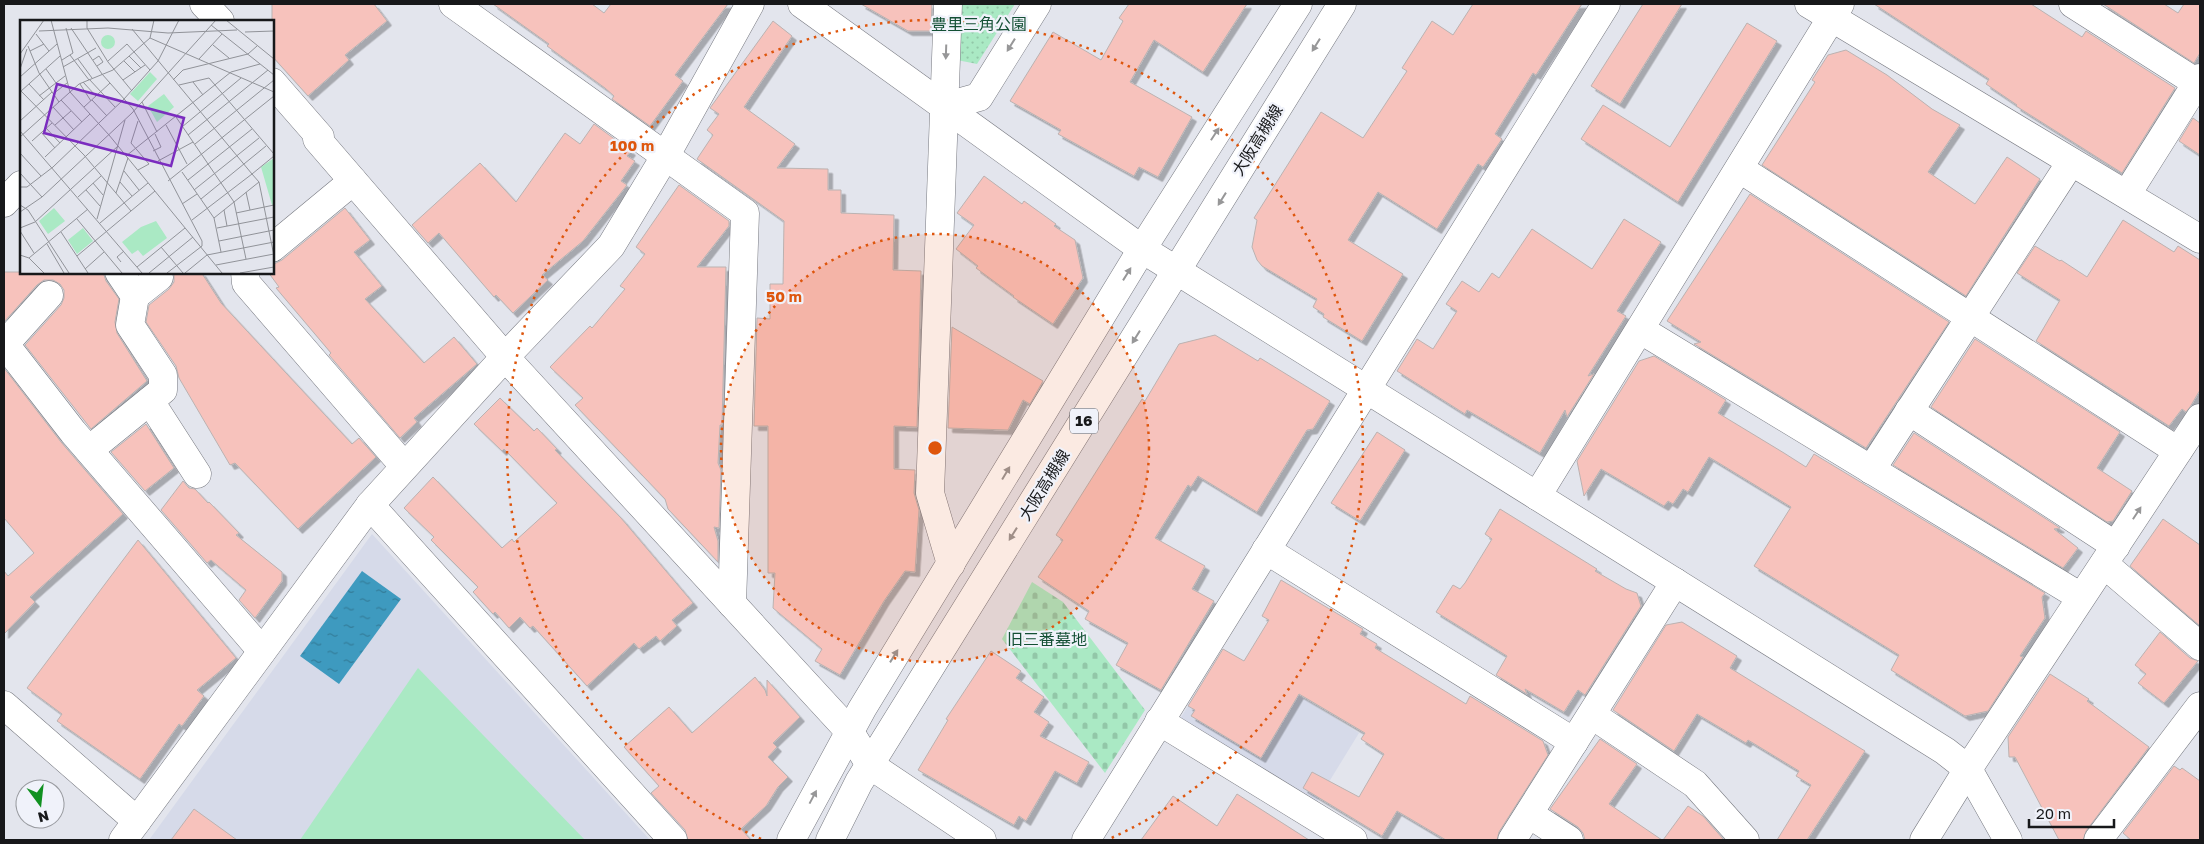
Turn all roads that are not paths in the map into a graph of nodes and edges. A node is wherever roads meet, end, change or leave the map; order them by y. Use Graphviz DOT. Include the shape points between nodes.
graph roads {
  1 [pos="204,4"];
  2 [pos="453,4"];
  3 [pos="750,4"];
  4 [pos="802,4"];
  5 [pos="948,4"];
  6 [pos="1037,4"];
  7 [pos="1298,4"];
  8 [pos="1342,4"];
  9 [pos="1606,4"];
  10 [pos="2073,4"];
  11 [pos="1827,8"];
  12 [pos="219,20"];
  13 [pos="2199,80"];
  14 [pos="274,84"];
  15 [pos="943,107"];
  16 [pos="666,156"];
  17 [pos="2071,162"];
  18 [pos="1740,169"];
  19 [pos="353,181"];
  20 [pos="20,186"];
  21 [pos="2127,194"];
  22 [pos="4,203"];
  23 [pos="2200,240"];
  24 [pos="274,246"];
  25 [pos="1142,249"];
  26 [pos="1177,271"];
  27 [pos="120,274"];
  28 [pos="245,274"];
  29 [pos="159,277"];
  30 [pos="49,295"];
  31 [pos="135,296"];
  32 [pos="1970,317"];
  33 [pos="1641,330"];
  34 [pos="4,343"];
  35 [pos="505,357"];
  36 [pos="1365,389"];
  37 [pos="150,401"];
  38 [pos="1909,411"];
  39 [pos="2200,418"];
  40 [pos="89,450"];
  41 [pos="2178,451"];
  42 [pos="404,466"];
  43 [pos="1871,470"];
  44 [pos="197,474"];
  45 [pos="1537,496"];
  46 [pos="370,505"];
  47 [pos="1266,550"];
  48 [pos="2110,555"];
  49 [pos="951,564"];
  50 [pos="1675,582"];
  51 [pos="2081,598"];
  52 [pos="732,604"];
  53 [pos="2200,646"];
  54 [pos="262,651"];
  55 [pos="4,705"];
  56 [pos="2200,706"];
  57 [pos="1592,715"];
  58 [pos="1160,721"];
  59 [pos="850,732"];
  60 [pos="1574,742"];
  61 [pos="870,765"];
  62 [pos="1968,769"];
  63 [pos="1529,814"];
  64 [pos="130,831"];
  65 [pos="673,840"];
  66 [pos="791,840"];
  67 [pos="830,840"];
  68 [pos="982,840"];
  69 [pos="1086,840"];
  70 [pos="1353,840"];
  71 [pos="1512,840"];
  72 [pos="1569,840"];
  73 [pos="1745,840"];
  74 [pos="1924,840"];
  75 [pos="2008,840"];
  76 [pos="2098,840"];
  1 -- 12 [label="street"];
  2 -- 16 [label="street"];
  3 -- 16 [label="street"];
  4 -- 15 [label="street"];
  5 -- 15 [label="street, one-way"];
  6 -- 15 [label="street, one-way" via="979,97"];
  25 -- 7 [label="street, 16, one-way"];
  8 -- 26 [label="street, 大阪高槻線 / 16, one-way"];
  9 -- 36 [label="street"];
  10 -- 13 [label="street"];
  11 -- 17 [label="street"];
  11 -- 18 [label="street"];
  13 -- 21 [label="street"];
  14 -- 19 [label="street"];
  15 -- 25 [label="street"];
  15 -- 49 [label="street" via="930,493"];
  16 -- 35 [label="street" via="612,246"];
  16 -- 52 [label="street" via="745,213"];
  17 -- 21 [label="street"];
  17 -- 32 [label="street"];
  18 -- 32 [label="street"];
  18 -- 33 [label="street"];
  19 -- 24 [label="street"];
  19 -- 35 [label="street"];
  20 -- 22 [label="street"];
  21 -- 23 [label="street"];
  25 -- 26 [label="street"];
  49 -- 25 [label="street, 16, one-way"];
  26 -- 36 [label="street"];
  26 -- 61 [label="street, 大阪高槻線 / 16, one-way"];
  27 -- 31 [label="street"];
  28 -- 42 [label="street" via="246,283"];
  29 -- 31 [label="street"];
  30 -- 34 [label="street"];
  31 -- 37 [label="street" via="130,326 163,375 163,390"];
  32 -- 38 [label="street"];
  32 -- 41 [label="street"];
  33 -- 43 [label="street"];
  33 -- 45 [label="street"];
  34 -- 40 [label="street"];
  35 -- 42 [label="street"];
  35 -- 52 [label="street"];
  36 -- 45 [label="street"];
  36 -- 47 [label="street"];
  37 -- 40 [label="street"];
  37 -- 44 [label="street"];
  38 -- 43 [label="street"];
  38 -- 48 [label="street"];
  39 -- 41 [label="street"];
  40 -- 54 [label="street"];
  48 -- 41 [label="street, one-way"];
  42 -- 46 [label="street"];
  43 -- 51 [label="street"];
  45 -- 50 [label="street"];
  46 -- 54 [label="street"];
  46 -- 65 [label="street"];
  47 -- 58 [label="street"];
  47 -- 60 [label="street"];
  48 -- 51 [label="street"];
  48 -- 53 [label="street"];
  59 -- 49 [label="street, 16, one-way"];
  50 -- 57 [label="street"];
  50 -- 62 [label="street" via="1945,751"];
  51 -- 62 [label="street"];
  52 -- 59 [label="street"];
  54 -- 64 [label="street"];
  55 -- 64 [label="street"];
  56 -- 76 [label="street"];
  57 -- 60 [label="street"];
  57 -- 73 [label="street" via="1695,784"];
  58 -- 69 [label="street"];
  58 -- 70 [label="street"];
  59 -- 61 [label="street"];
  66 -- 59 [label="street, 16, one-way"];
  60 -- 63 [label="street"];
  61 -- 67 [label="street, 大阪高槻線 / 16"];
  61 -- 68 [label="street"];
  62 -- 74 [label="street"];
  62 -- 75 [label="street"];
  63 -- 71 [label="street"];
  63 -- 72 [label="street"];
}
